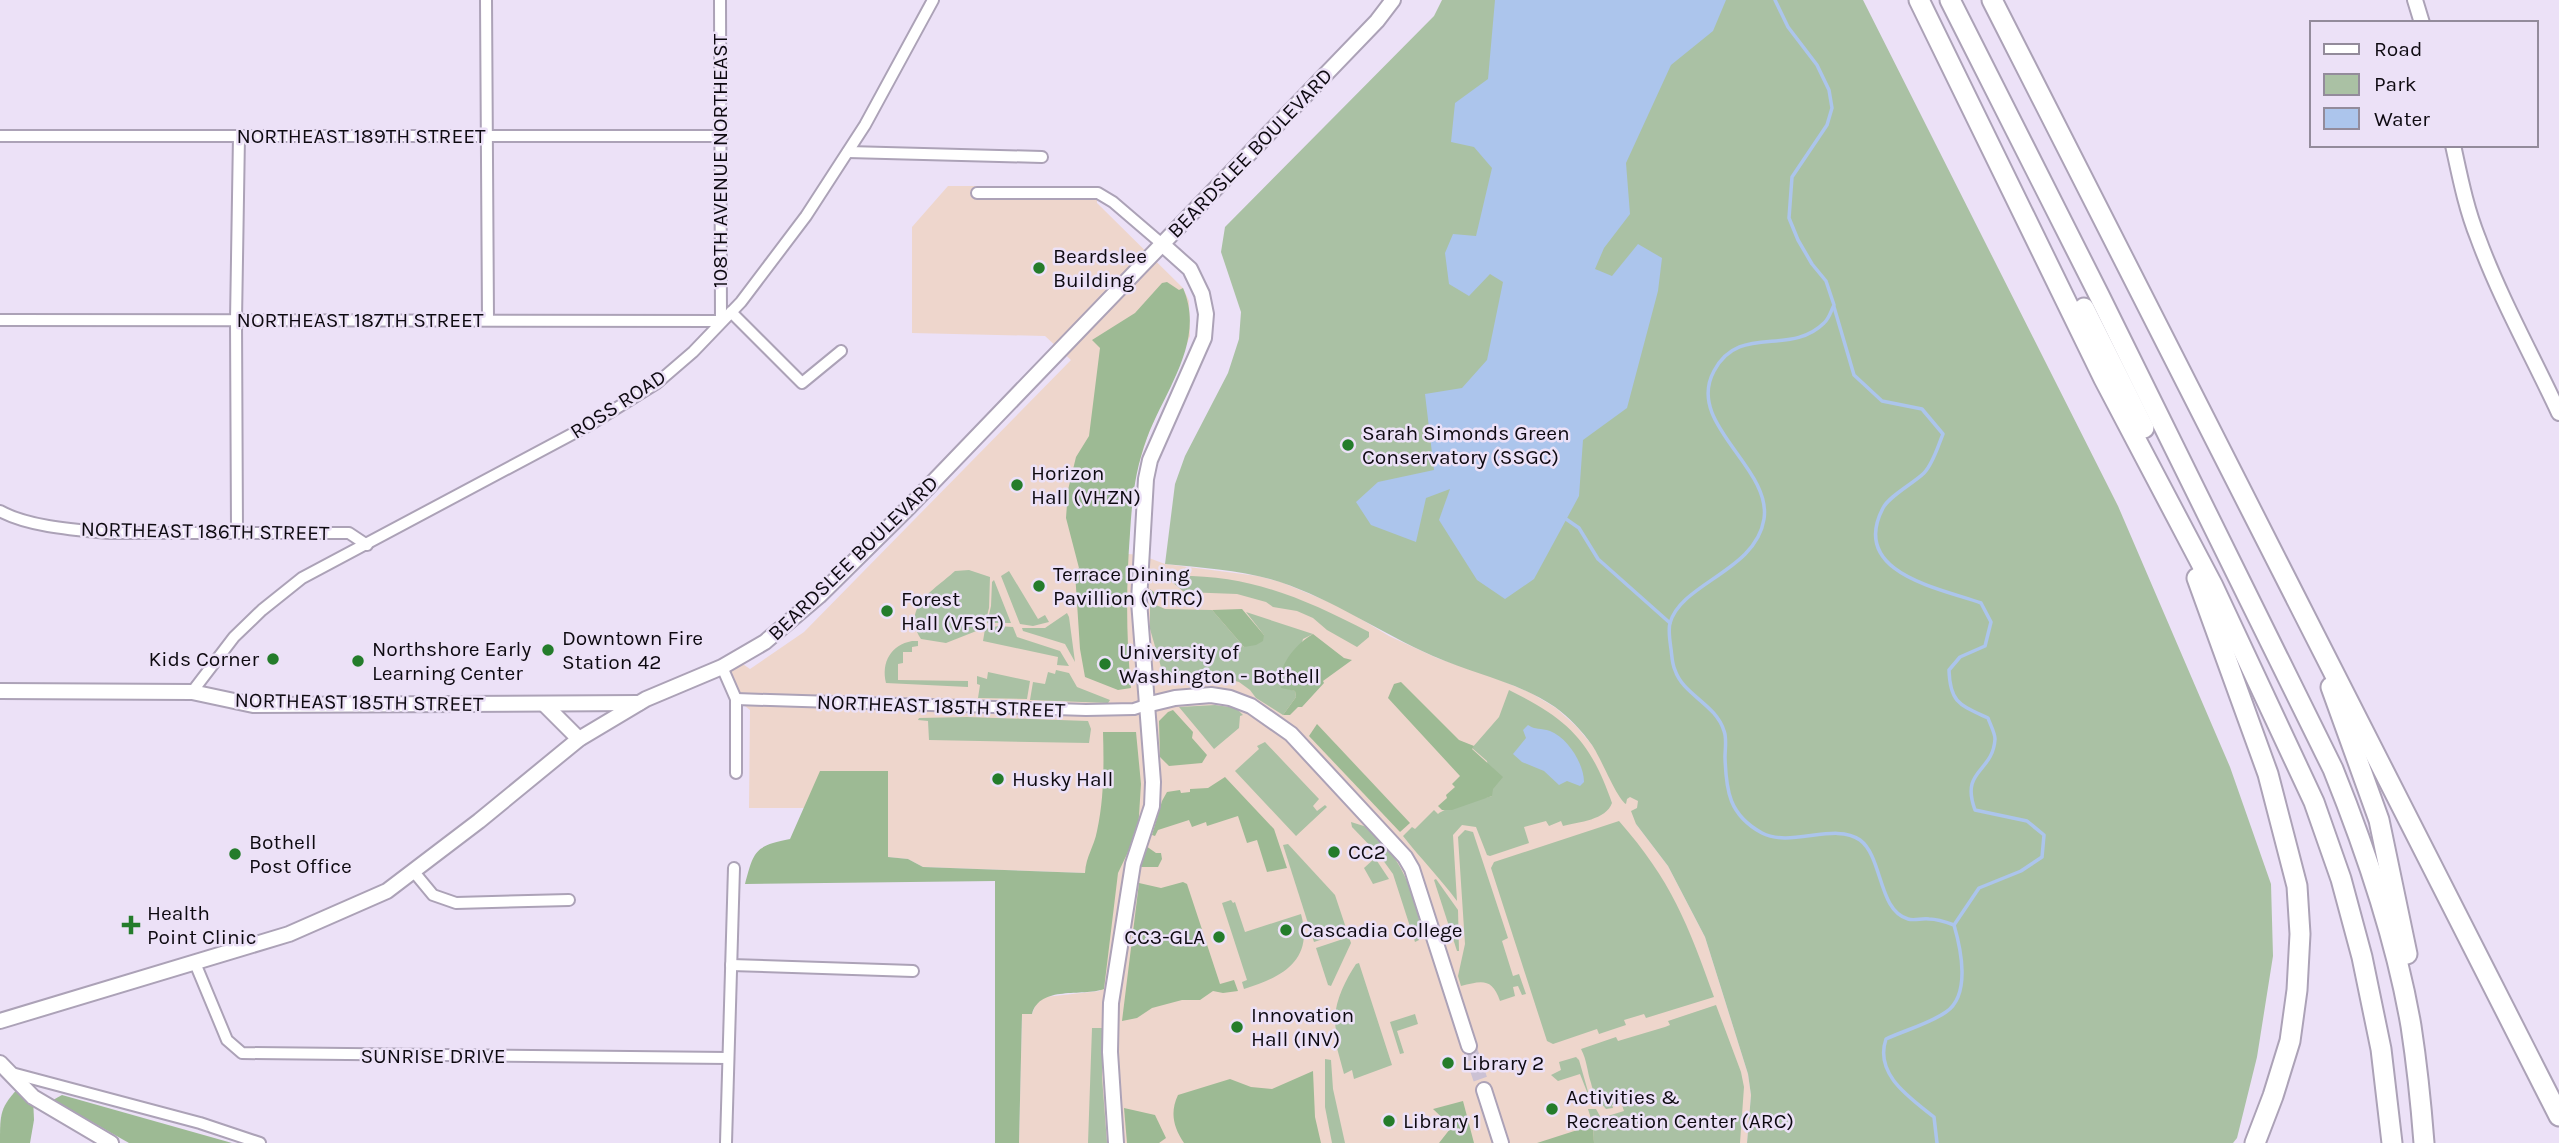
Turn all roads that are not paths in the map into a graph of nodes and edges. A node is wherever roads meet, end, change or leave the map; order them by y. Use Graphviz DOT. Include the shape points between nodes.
graph roads {
  1 [pos="486,0"];
  2 [pos="720,0"];
  3 [pos="933,0"];
  4 [pos="1393,0"];
  5 [pos="1912,0"];
  6 [pos="1919,0"];
  7 [pos="1930,0"];
  8 [pos="1950,0"];
  9 [pos="1962,0"];
  10 [pos="1992,0"];
  11 [pos="2415,0"];
  12 [pos="2421,21"];
  13 [pos="1956,74"];
  14 [pos="0,136"];
  15 [pos="239,136"];
  16 [pos="488,136"];
  17 [pos="722,136"];
  18 [pos="2453,147"];
  19 [pos="848,152"];
  20 [pos="1042,157"];
  21 [pos="977,192"];
  22 [pos="1162,244"];
  23 [pos="731,312"];
  24 [pos="488,319"];
  25 [pos="0,320"];
  26 [pos="236,320"];
  27 [pos="721,321"];
  28 [pos="841,351"];
  29 [pos="2559,413"];
  30 [pos="0,512"];
  31 [pos="237,532"];
  32 [pos="367,545"];
  33 [pos="2195,553"];
  34 [pos="2308,624"];
  35 [pos="722,667"];
  36 [pos="0,691"];
  37 [pos="192,692"];
  38 [pos="736,699"];
  39 [pos="640,703"];
  40 [pos="545,705"];
  41 [pos="1146,705"];
  42 [pos="579,739"];
  43 [pos="736,773"];
  44 [pos="734,868"];
  45 [pos="414,872"];
  46 [pos="569,900"];
  47 [pos="195,963"];
  48 [pos="731,965"];
  49 [pos="2409,966"];
  50 [pos="913,971"];
  51 [pos="0,1021"];
  52 [pos="1469,1046"];
  53 [pos="728,1058"];
  54 [pos="3,1067"];
  55 [pos="1484,1090"];
  56 [pos="2559,1116"];
  57 [pos="111,1143"];
  58 [pos="260,1143"];
  59 [pos="726,1143"];
  60 [pos="1116,1143"];
  61 [pos="1501,1143"];
  62 [pos="2255,1143"];
  63 [pos="2392,1143"];
  64 [pos="2401,1143"];
  65 [pos="2424,1143"];
  66 [pos="2437,1143"];
  1 -- 16 [label="street"];
  2 -- 17 [label="street, 108TH AVENUE NORTHEAST"];
  3 -- 19 [label="street, ROSS ROAD"];
  4 -- 22 [label="street, BEARDSLEE BOULEVARD"];
  5 -- 13 [label="highway"];
  6 -- 13 [label="highway"];
  7 -- 64 [label="highway" via="2311,766 2371,945 2385,1014"];
  8 -- 65 [label="highway" via="2333,769 2362,841 2399,972 2410,1023"];
  9 -- 49 [label="highway" via="2327,730 2365,825"];
  10 -- 34 [label="highway"];
  11 -- 12 [label="street"];
  13 -- 33 [label="highway" via="2104,379"];
  14 -- 15 [label="street, NORTHEAST 189TH STREET"];
  15 -- 16 [label="street, NORTHEAST 189TH STREET"];
  15 -- 26 [label="street"];
  16 -- 17 [label="street, NORTHEAST 189TH STREET"];
  16 -- 24 [label="street"];
  17 -- 27 [label="street, 108TH AVENUE NORTHEAST"];
  18 -- 29 [label="street" via="2477,237"];
  19 -- 20 [label="street"];
  19 -- 23 [label="street, ROSS ROAD" via="806,216"];
  21 -- 22 [label="street" via="1098,192"];
  22 -- 35 [label="street, BEARDSLEE BOULEVARD" via="820,596 765,642"];
  22 -- 41 [label="street" via="1190,269 1206,314 1204,338 1150,460 1146,479 1139,601"];
  23 -- 27 [label="street, ROSS ROAD"];
  23 -- 28 [label="street" via="802,383"];
  24 -- 26 [label="street, NORTHEAST 187TH STREET"];
  24 -- 27 [label="street, NORTHEAST 187TH STREET"];
  25 -- 26 [label="street, NORTHEAST 187TH STREET"];
  26 -- 31 [label="street"];
  27 -- 32 [label="street, ROSS ROAD" via="657,383 591,424"];
  30 -- 31 [label="street, NORTHEAST 186TH STREET" via="109,533"];
  31 -- 32 [label="street, NORTHEAST 186TH STREET" via="349,533"];
  32 -- 37 [label="street, ROSS ROAD" via="302,578 262,610 234,637"];
  33 -- 62 [label="highway" via="2198,582 2268,774 2297,886 2300,934 2290,1041"];
  33 -- 63 [label="highway" via="2314,802 2340,879 2381,1049"];
  34 -- 49 [label="highway" via="2379,820"];
  34 -- 56 [label="highway"];
  35 -- 38 [label="street"];
  35 -- 39 [label="street, BEARDSLEE BOULEVARD"];
  36 -- 37 [label="street, NORTHEAST 185TH STREET"];
  37 -- 40 [label="street, NORTHEAST 185TH STREET" via="253,705"];
  38 -- 41 [label="street, NORTHEAST 185TH STREET" via="1086,710"];
  38 -- 43 [label="street"];
  39 -- 40 [label="street, NORTHEAST 185TH STREET"];
  39 -- 42 [label="street, BEARDSLEE BOULEVARD"];
  40 -- 42 [label="street"];
  41 -- 52 [label="street" via="1199,696 1230,698 1251,706 1291,734 1412,869"];
  41 -- 60 [label="street" via="1152,806 1133,864 1111,1003"];
  42 -- 45 [label="street, BEARDSLEE BOULEVARD"];
  44 -- 48 [label="street"];
  45 -- 46 [label="street" via="433,895 456,903"];
  45 -- 47 [label="street, BEARDSLEE BOULEVARD" via="355,907"];
  47 -- 51 [label="street, BEARDSLEE BOULEVARD"];
  47 -- 53 [label="street, SUNRISE DRIVE" via="227,1040 242,1053"];
  48 -- 50 [label="street"];
  48 -- 53 [label="street"];
  49 -- 66 [label="highway"];
  53 -- 59 [label="street"];
  54 -- 57 [label="street" via="33,1097"];
  54 -- 58 [label="street"];
  55 -- 61 [label="street"];
}
